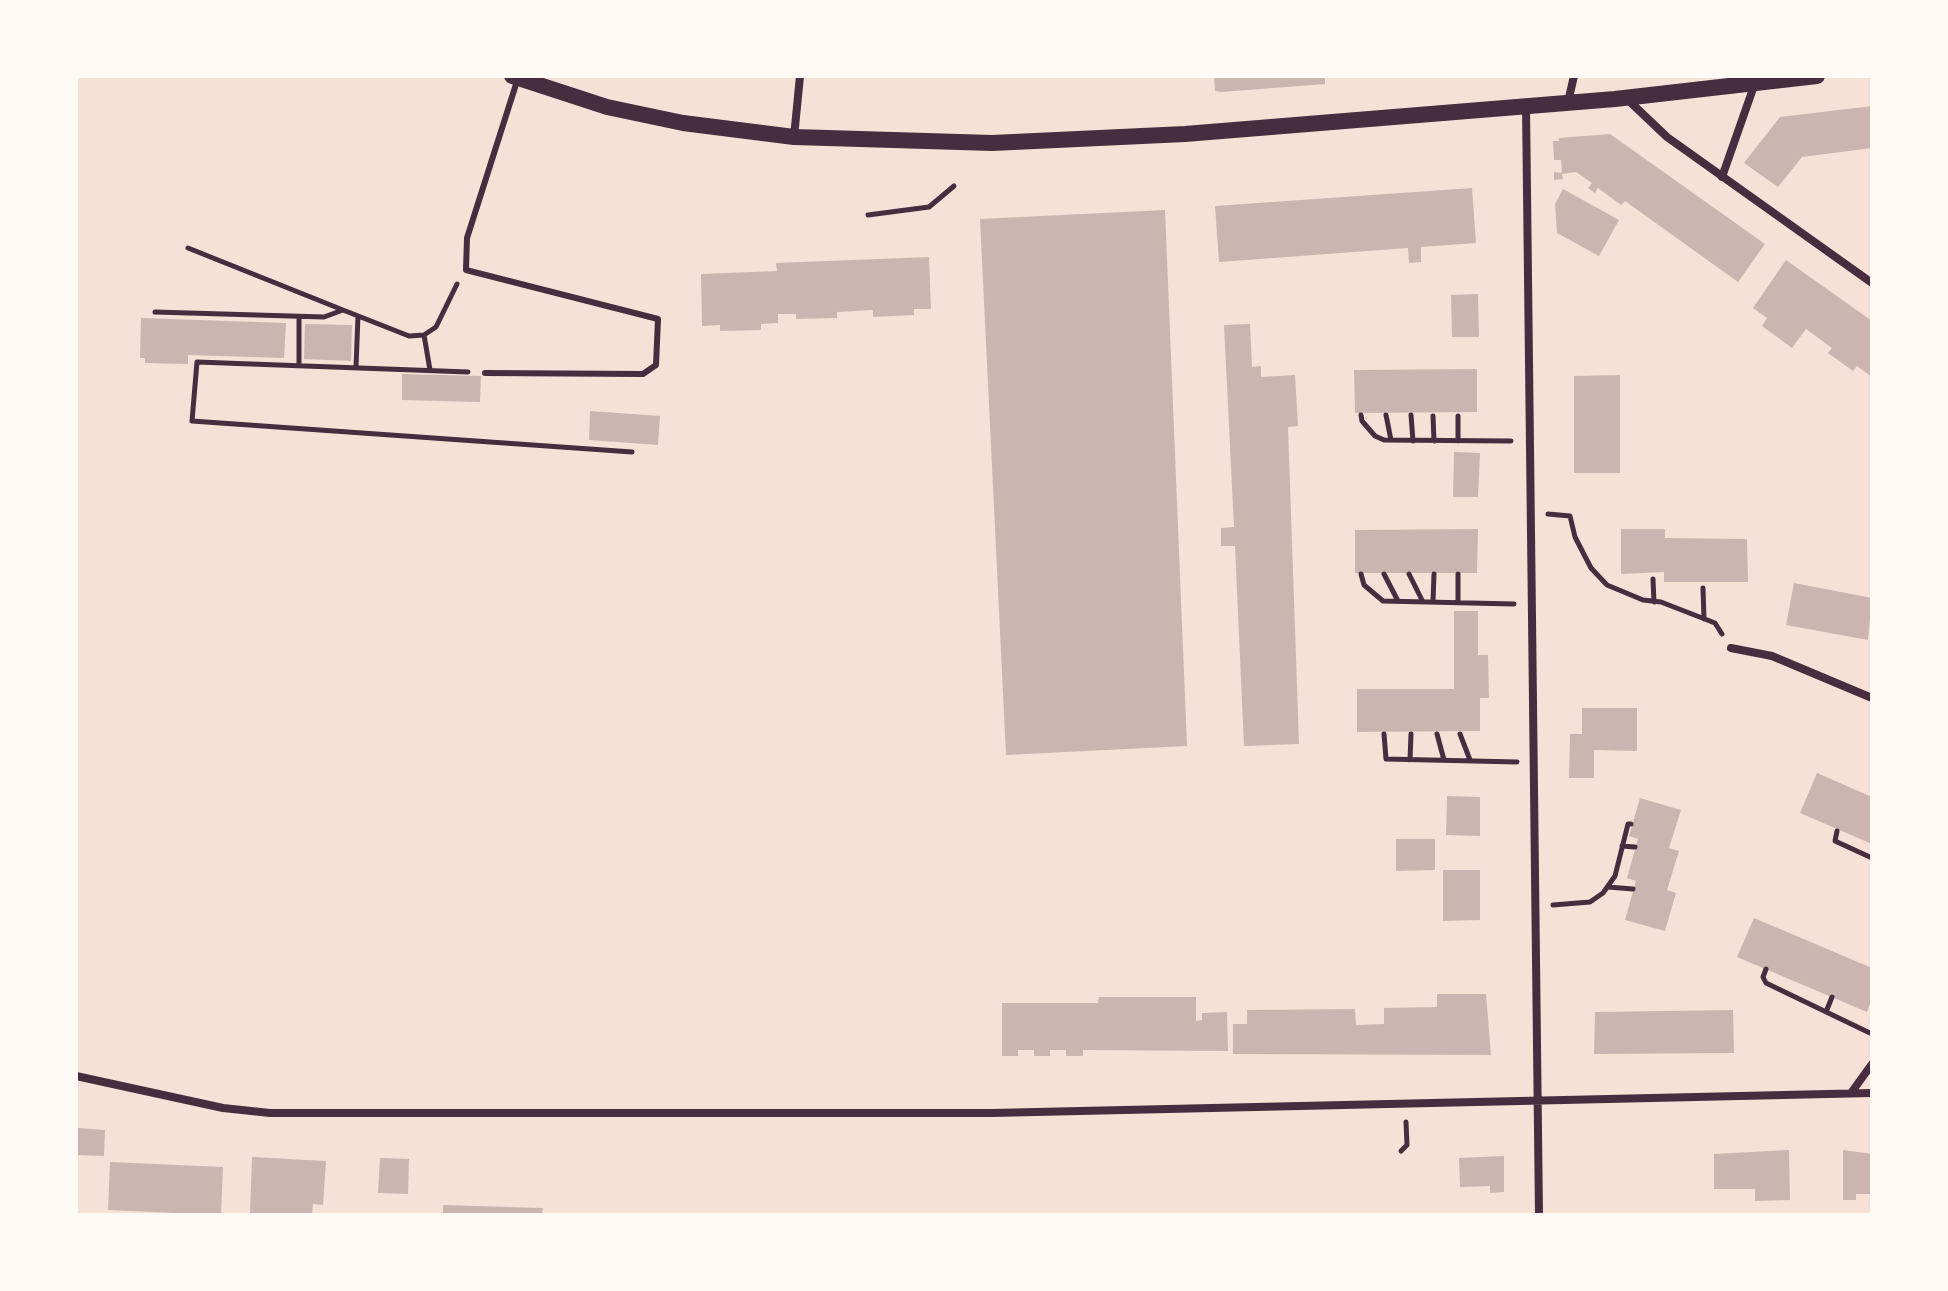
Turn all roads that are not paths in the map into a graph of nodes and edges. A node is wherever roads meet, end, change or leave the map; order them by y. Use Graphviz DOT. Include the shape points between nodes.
graph roads {
  1 [pos="800,76"];
  2 [pos="1574,76"];
  3 [pos="1817,76"];
  4 [pos="515,77"];
  5 [pos="1755,82"];
  6 [pos="1626,98"];
  7 [pos="1568,102"];
  8 [pos="1526,106"];
  9 [pos="794,137"];
  10 [pos="1722,177"];
  11 [pos="1872,283"];
  12 [pos="485,373"];
  13 [pos="1731,648"];
  14 [pos="1872,698"];
  15 [pos="1872,1064"];
  16 [pos="76,1076"];
  17 [pos="1851,1093"];
  18 [pos="1872,1093"];
  19 [pos="1538,1099"];
  20 [pos="1539,1215"];
  1 -- 9 [label="street"];
  2 -- 7 [label="street"];
  3 -- 5 [label="main road"];
  4 -- 9 [label="main road" via="607,107"];
  4 -- 12 [label="lane" via="467,238 466,270 658,319 656,365 643,374"];
  5 -- 6 [label="main road"];
  5 -- 10 [label="street"];
  6 -- 7 [label="main road"];
  6 -- 10 [label="street" via="1667,137"];
  7 -- 8 [label="main road"];
  8 -- 9 [label="main road" via="1185,134 992,143"];
  8 -- 19 [label="street"];
  10 -- 11 [label="street"];
  13 -- 14 [label="street" via="1772,656"];
  15 -- 17 [label="street"];
  16 -- 19 [label="street" via="270,1113 992,1113"];
  17 -- 18 [label="street"];
  17 -- 19 [label="street"];
  19 -- 20 [label="street"];
}
